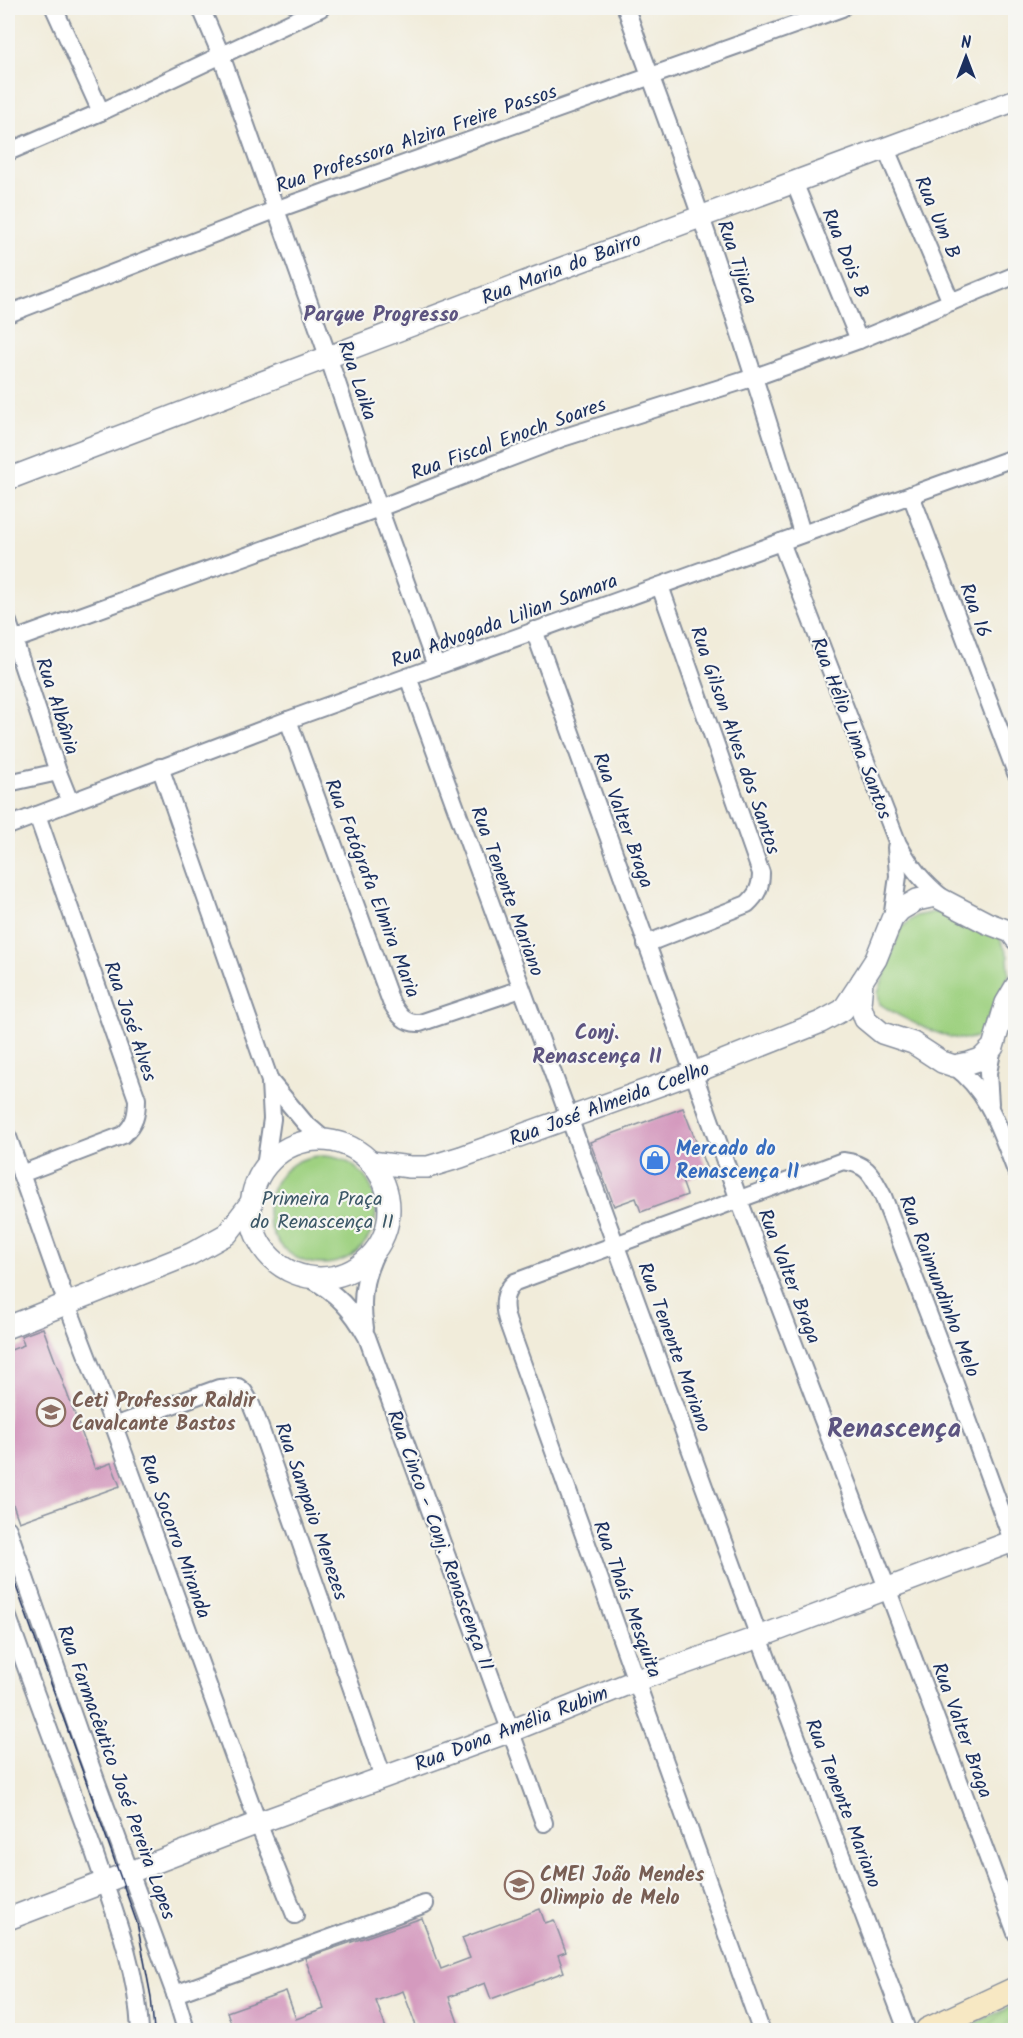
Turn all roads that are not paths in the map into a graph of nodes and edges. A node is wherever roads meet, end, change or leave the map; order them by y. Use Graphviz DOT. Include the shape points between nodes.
graph roads {
  1 [pos="54,8"];
  2 [pos="201,8"];
  3 [pos="321,8"];
  4 [pos="626,8"];
  5 [pos="842,8"];
  6 [pos="220,55"];
  7 [pos="650,77"];
  8 [pos="1016,100"];
  9 [pos="101,112"];
  10 [pos="886,149"];
  11 [pos="8,152"];
  12 [pos="794,182"];
  13 [pos="275,210"];
  14 [pos="700,216"];
  15 [pos="1016,275"];
  16 [pos="951,302"];
  17 [pos="8,315"];
  18 [pos="859,340"];
  19 [pos="328,356"];
  20 [pos="756,377"];
  21 [pos="1016,458"];
  22 [pos="8,479"];
  23 [pos="911,495"];
  24 [pos="379,508"];
  25 [pos="802,533"];
  26 [pos="781,542"];
  27 [pos="660,586"];
  28 [pos="8,622"];
  29 [pos="534,630"];
  30 [pos="14,640"];
  31 [pos="436,666"];
  32 [pos="408,677"];
  33 [pos="288,720"];
  34 [pos="160,767"];
  35 [pos="58,772"];
  36 [pos="1016,773"];
  37 [pos="8,783"];
  38 [pos="70,802"];
  39 [pos="37,815"];
  40 [pos="888,820"];
  41 [pos="8,826"];
  42 [pos="946,901"];
  43 [pos="892,920"];
  44 [pos="1014,934"];
  45 [pos="646,944"];
  46 [pos="862,981"];
  47 [pos="1016,986"];
  48 [pos="521,988"];
  49 [pos="993,1047"];
  50 [pos="954,1066"];
  51 [pos="693,1073"];
  52 [pos="270,1081"];
  53 [pos="991,1108"];
  54 [pos="568,1118"];
  55 [pos="8,1137"];
  56 [pos="326,1141"];
  57 [pos="371,1162"];
  58 [pos="265,1167"];
  59 [pos="1016,1171"];
  60 [pos="21,1174"];
  61 [pos="739,1200"];
  62 [pos="250,1204"];
  63 [pos="382,1240"];
  64 [pos="615,1246"];
  65 [pos="309,1278"];
  66 [pos="66,1304"];
  67 [pos="8,1327"];
  68 [pos="367,1337"];
  69 [pos="114,1426"];
  70 [pos="8,1528"];
  71 [pos="1014,1544"];
  72 [pos="888,1588"];
  73 [pos="8,1622"];
  74 [pos="759,1637"];
  75 [pos="635,1681"];
  76 [pos="511,1731"];
  77 [pos="383,1777"];
  78 [pos="258,1823"];
  79 [pos="544,1823"];
  80 [pos="130,1872"];
  81 [pos="104,1882"];
  82 [pos="425,1904"];
  83 [pos="295,1915"];
  84 [pos="8,1919"];
  85 [pos="1016,1934"];
  86 [pos="1016,1989"];
  87 [pos="175,1994"];
  88 [pos="140,2031"];
  89 [pos="186,2031"];
  90 [pos="761,2031"];
  91 [pos="908,2031"];
  92 [pos="928,2031"];
  1 -- 9 [label="street"];
  2 -- 6 [label="street, Rua Laika"];
  3 -- 6 [label="street"];
  4 -- 7 [label="street, Rua Tijuca"];
  5 -- 7 [label="street, Rua Professora Alzira Freire Passos"];
  6 -- 9 [label="street"];
  6 -- 13 [label="street, Rua Laika"];
  7 -- 13 [label="street, Rua Professora Alzira Freire Passos"];
  7 -- 14 [label="street, Rua Tijuca"];
  8 -- 10 [label="street, Rua Maria do Bairro"];
  9 -- 11 [label="street"];
  10 -- 12 [label="street, Rua Maria do Bairro"];
  10 -- 16 [label="street, Rua Um B"];
  12 -- 14 [label="street, Rua Maria do Bairro"];
  12 -- 18 [label="street, Rua Dois B"];
  13 -- 17 [label="street, Rua Professora Alzira Freire Passos"];
  13 -- 19 [label="street, Rua Laika"];
  14 -- 19 [label="street, Rua Maria do Bairro"];
  14 -- 20 [label="street, Rua Tijuca"];
  15 -- 16 [label="street, Rua Fiscal Enoch Soares"];
  16 -- 18 [label="street, Rua Fiscal Enoch Soares"];
  18 -- 20 [label="street, Rua Fiscal Enoch Soares"];
  19 -- 22 [label="street, Rua Maria do Bairro"];
  19 -- 24 [label="street, Rua Laika"];
  20 -- 24 [label="street, Rua Fiscal Enoch Soares" via="562,438"];
  20 -- 25 [label="street, Rua Tijuca"];
  21 -- 23 [label="street, Rua Advogada Lilian Samara"];
  23 -- 25 [label="street, Rua Advogada Lilian Samara"];
  23 -- 36 [label="street, Rua 16"];
  24 -- 30 [label="street, Rua Fiscal Enoch Soares"];
  24 -- 31 [label="street, Rua Laika"];
  25 -- 26 [label="street, Rua Advogada Lilian Samara"];
  26 -- 27 [label="street, Rua Advogada Lilian Samara"];
  26 -- 40 [label="street, Rua Hélio Lima Santos"];
  27 -- 29 [label="street, Rua Advogada Lilian Samara"];
  27 -- 45 [label="street, Rua Gilson Alves dos Santos" via="761,882 747,904"];
  28 -- 30 [label="street, Rua Albânia"];
  29 -- 31 [label="street, Rua Advogada Lilian Samara"];
  29 -- 45 [label="street, Rua Valter Braga"];
  30 -- 35 [label="street, Rua Albânia"];
  31 -- 32 [label="street, Rua Advogada Lilian Samara"];
  32 -- 33 [label="street, Rua Advogada Lilian Samara"];
  32 -- 48 [label="street, Rua Tenente Mariano"];
  33 -- 34 [label="street, Rua Advogada Lilian Samara"];
  33 -- 48 [label="street, Rua Fotógrafa Elmira Maria" via="391,1002 401,1018 416,1024"];
  34 -- 38 [label="street, Rua Advogada Lilian Samara"];
  34 -- 52 [label="street"];
  35 -- 37 [label="street"];
  35 -- 38 [label="street, Rua Albânia"];
  38 -- 39 [label="street, Rua Advogada Lilian Samara"];
  39 -- 41 [label="street, Rua Advogada Lilian Samara"];
  39 -- 60 [label="street, Rua José Alves" via="137,1099 137,1111 123,1135"];
  40 -- 42 [label="street, Rua Hélio Lima Santos" via="913,870"];
  40 -- 43 [label="street" via="898,857"];
  42 -- 43 [label="street" via="935,896 916,900"];
  42 -- 44 [label="street"];
  43 -- 46 [label="street, Rua José Almeida Coelho"];
  45 -- 51 [label="street, Rua Valter Braga"];
  46 -- 50 [label="street" via="860,1004 865,1018 882,1033 913,1043"];
  46 -- 51 [label="street, Rua José Almeida Coelho" via="843,1010 821,1022"];
  47 -- 49 [label="street" via="1006,1002"];
  48 -- 54 [label="street, Rua Tenente Mariano"];
  49 -- 50 [label="street" via="981,1059"];
  49 -- 53 [label="street" via="988,1073"];
  50 -- 53 [label="street" via="974,1083"];
  51 -- 54 [label="street, Rua José Almeida Coelho"];
  51 -- 61 [label="street, Rua Valter Braga"];
  52 -- 56 [label="street" via="305,1123"];
  52 -- 58 [label="street" via="272,1119"];
  53 -- 59 [label="street"];
  54 -- 57 [label="street, Rua José Almeida Coelho" via="428,1167"];
  54 -- 64 [label="street, Rua Tenente Mariano"];
  55 -- 60 [label="street, Rua Socorro Miranda"];
  56 -- 57 [label="street" via="345,1145"];
  56 -- 58 [label="street" via="296,1145"];
  57 -- 63 [label="street" via="385,1186 389,1204"];
  58 -- 62 [label="street"];
  60 -- 66 [label="street, Rua Socorro Miranda"];
  61 -- 64 [label="street, Rua Raimundinho Melo"];
  61 -- 71 [label="street, Rua Raimundinho Melo" via="843,1161 856,1162 870,1173 883,1196"];
  61 -- 72 [label="street, Rua Valter Braga"];
  62 -- 65 [label="street" via="253,1231 262,1248 274,1262"];
  62 -- 66 [label="street" via="227,1234 192,1254"];
  63 -- 65 [label="street" via="369,1258 352,1271"];
  63 -- 68 [label="street" via="365,1281 363,1315"];
  64 -- 74 [label="street, Rua Tenente Mariano"];
  64 -- 75 [label="street, Rua Thaís Mesquita" via="515,1282 507,1292 504,1306"];
  65 -- 68 [label="street, Rua Cinco - Conj. Renascença II" via="345,1304"];
  66 -- 67 [label="street"];
  66 -- 69 [label="street, Rua Socorro Miranda"];
  68 -- 76 [label="street, Rua Cinco - Conj. Renascença II"];
  69 -- 77 [label="street, Rua Sampaio Menezes" via="219,1388 238,1387 244,1392 257,1419"];
  69 -- 78 [label="street, Rua Socorro Miranda"];
  70 -- 80 [label="street, Rua Farmacêutico José Pereira Lopes"];
  71 -- 72 [label="street, Rua Dona Amélia Rubim"];
  72 -- 74 [label="street, Rua Dona Amélia Rubim"];
  72 -- 85 [label="street, Rua Valter Braga"];
  73 -- 81 [label="street"];
  74 -- 75 [label="street, Rua Dona Amélia Rubim"];
  74 -- 91 [label="street, Rua Tenente Mariano"];
  75 -- 76 [label="street, Rua Dona Amélia Rubim"];
  75 -- 90 [label="street, Rua Thaís Mesquita"];
  76 -- 77 [label="street, Rua Dona Amélia Rubim"];
  76 -- 79 [label="street, Rua Cinco - Conj. Renascença II"];
  77 -- 78 [label="street, Rua Dona Amélia Rubim"];
  78 -- 80 [label="street, Rua Dona Amélia Rubim"];
  78 -- 83 [label="street, Rua Socorro Miranda"];
  80 -- 81 [label="street, Rua Dona Amélia Rubim"];
  80 -- 87 [label="street, Rua Farmacêutico José Pereira Lopes"];
  81 -- 84 [label="street, Rua Dona Amélia Rubim"];
  81 -- 88 [label="street" via="131,1969"];
  82 -- 87 [label="street"];
  86 -- 92 [label="main road"];
  87 -- 89 [label="street, Rua Farmacêutico José Pereira Lopes"];
}
